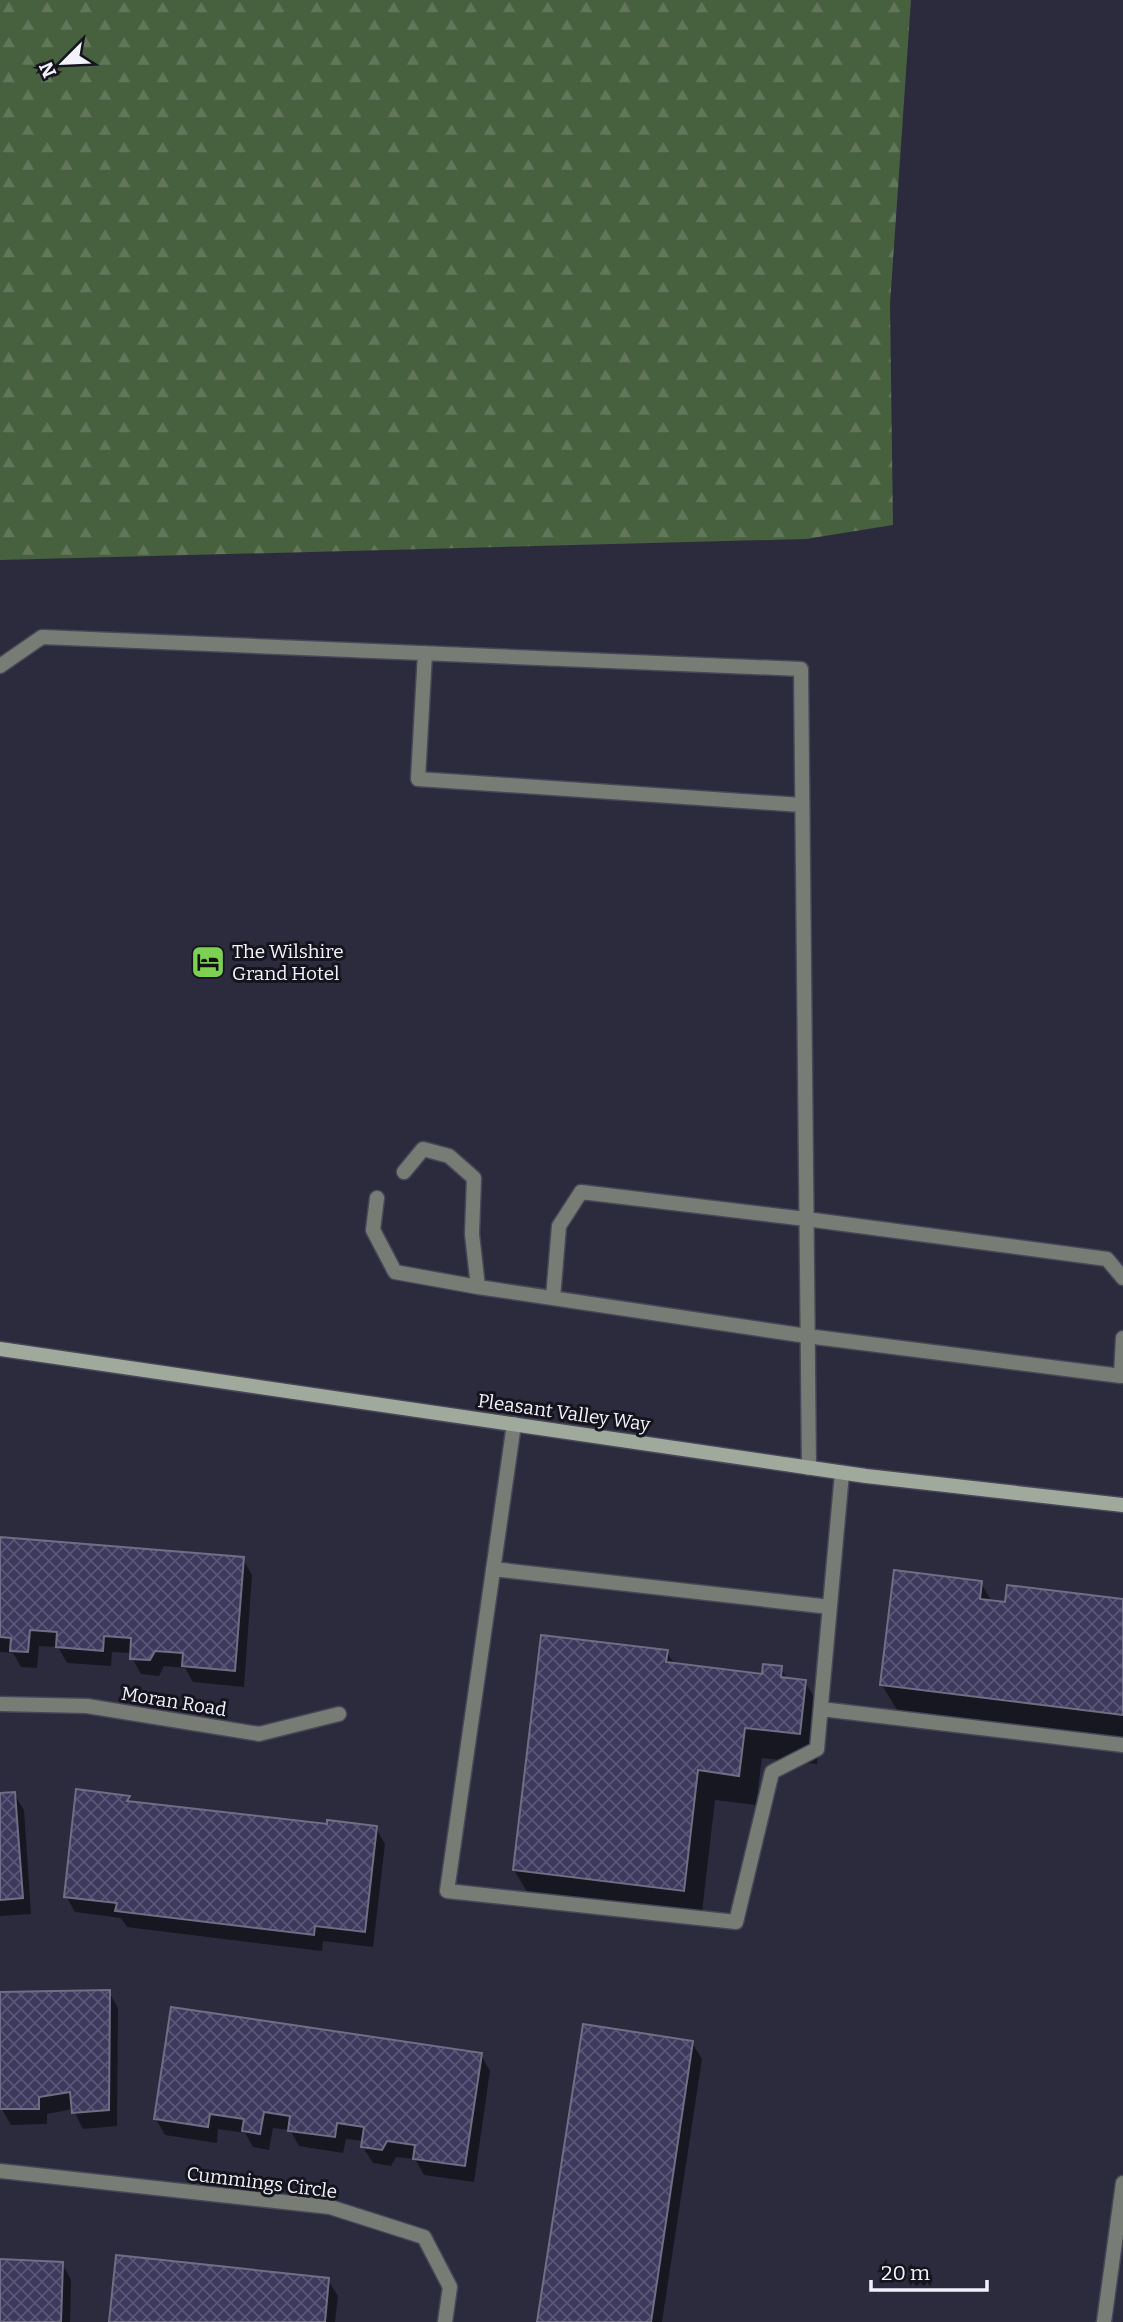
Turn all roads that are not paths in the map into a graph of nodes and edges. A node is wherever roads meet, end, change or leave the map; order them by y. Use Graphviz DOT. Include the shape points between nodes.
graph roads {
  1 [pos="425,653"];
  2 [pos="0,666"];
  3 [pos="802,805"];
  4 [pos="404,1172"];
  5 [pos="377,1198"];
  6 [pos="806,1219"];
  7 [pos="1123,1278"];
  8 [pos="478,1287"];
  9 [pos="553,1298"];
  10 [pos="807,1336"];
  11 [pos="1123,1338"];
  12 [pos="0,1349"];
  13 [pos="513,1424"];
  14 [pos="809,1468"];
  15 [pos="842,1473"];
  16 [pos="1123,1505"];
  17 [pos="493,1569"];
  18 [pos="830,1607"];
  19 [pos="0,1704"];
  20 [pos="821,1709"];
  21 [pos="339,1714"];
  22 [pos="1123,1745"];
  23 [pos="0,2171"];
  24 [pos="1123,2183"];
  25 [pos="1121,2214"];
  26 [pos="445,2322"];
  27 [pos="1104,2322"];
  1 -- 2 [label="street" via="42,637"];
  1 -- 3 [label="street" via="418,779"];
  1 -- 3 [label="street" via="801,669"];
  3 -- 6 [label="street"];
  4 -- 8 [label="street" via="423,1149 449,1156 474,1178 472,1234"];
  5 -- 8 [label="street" via="373,1230 395,1272"];
  6 -- 7 [label="street" via="1107,1259"];
  6 -- 9 [label="street" via="581,1192 559,1226"];
  6 -- 10 [label="street"];
  8 -- 9 [label="street"];
  9 -- 10 [label="street"];
  10 -- 11 [label="street" via="1121,1376"];
  10 -- 14 [label="street"];
  12 -- 13 [label="main road, Pleasant Valley Way"];
  13 -- 14 [label="main road, Pleasant Valley Way"];
  13 -- 17 [label="street"];
  14 -- 15 [label="main road, Pleasant Valley Way"];
  15 -- 16 [label="main road, Pleasant Valley Way"];
  15 -- 18 [label="street"];
  17 -- 18 [label="street"];
  17 -- 20 [label="street" via="447,1891 736,1922 772,1772 817,1749"];
  18 -- 20 [label="street"];
  19 -- 21 [label="street, Moran Road" via="87,1706 259,1734"];
  20 -- 22 [label="street"];
  23 -- 26 [label="street, Cummings Circle" via="330,2207 424,2237 450,2287"];
  24 -- 25 [label="street"];
  25 -- 27 [label="street"];
}
